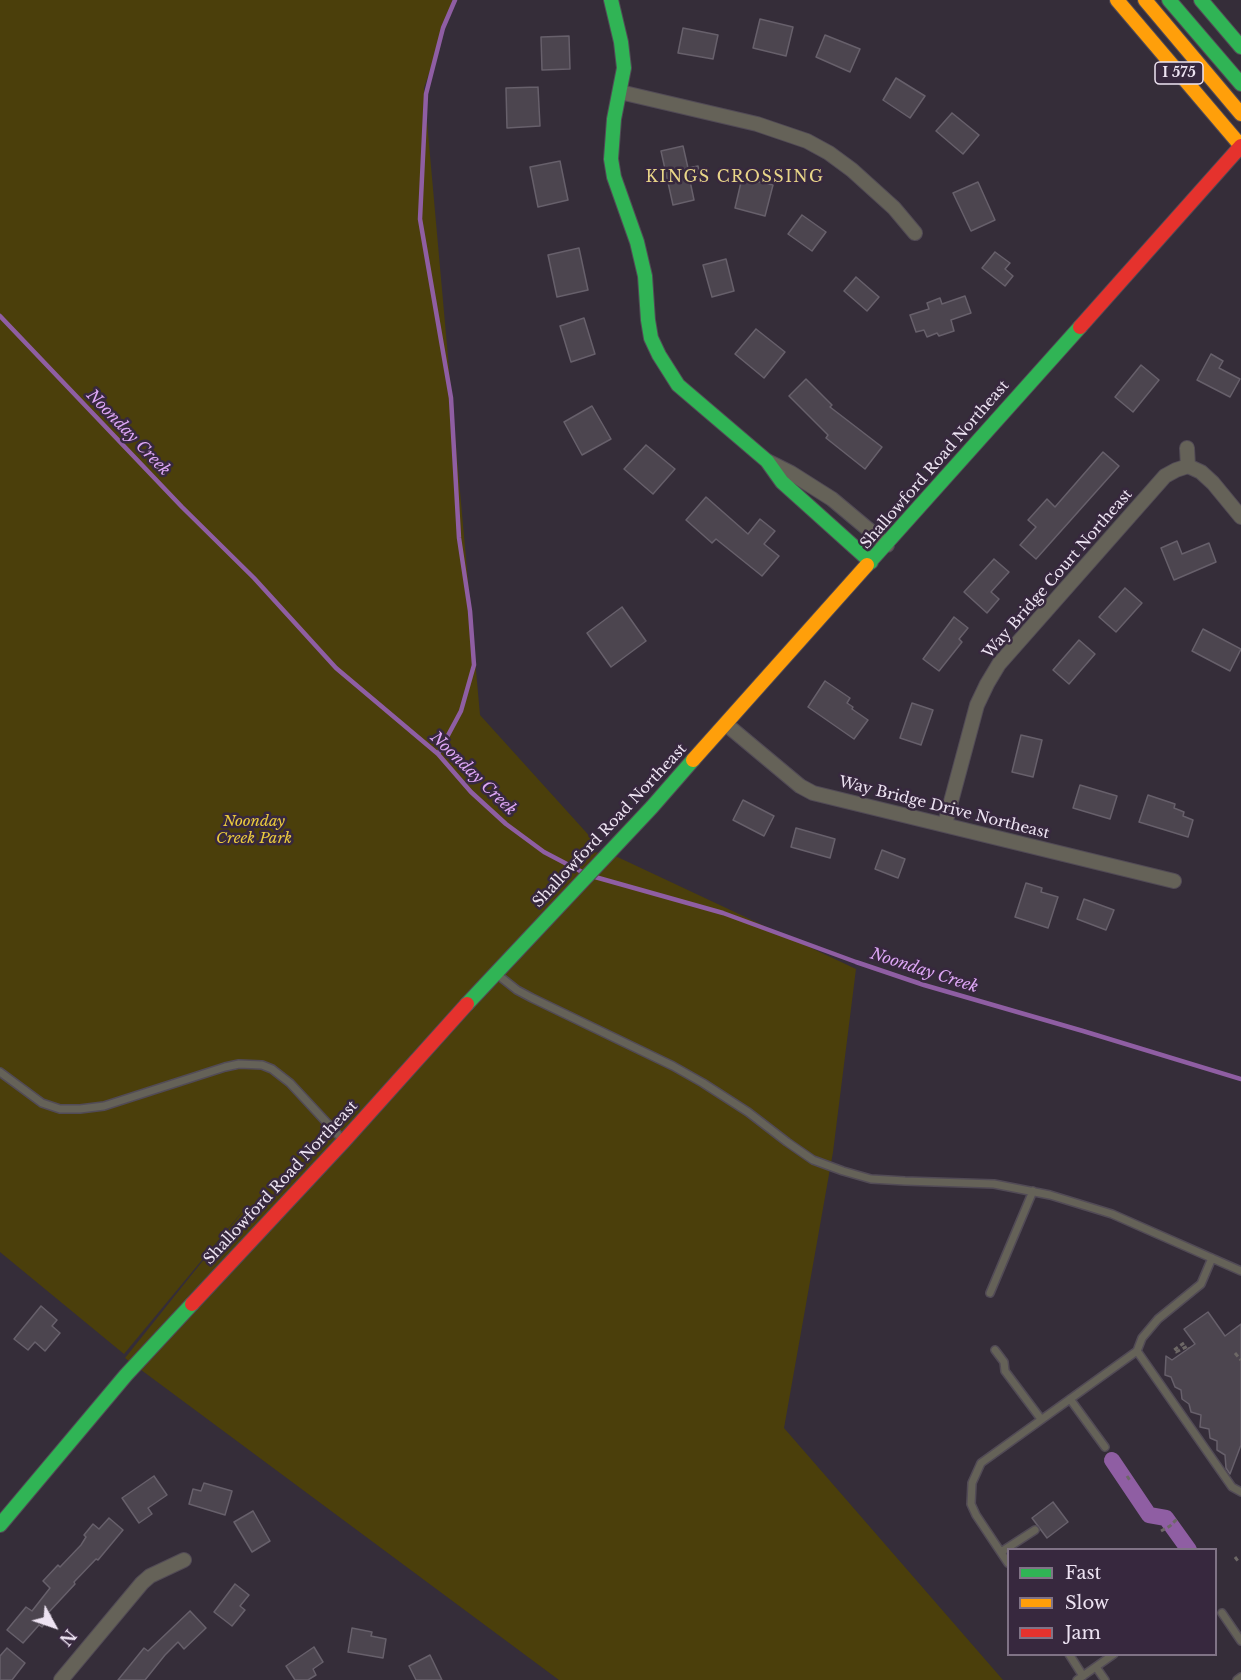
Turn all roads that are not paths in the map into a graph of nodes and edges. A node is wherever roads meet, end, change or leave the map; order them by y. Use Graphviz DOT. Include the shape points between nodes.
graph roads {
  1 [pos="611,0"];
  2 [pos="1117,0"];
  3 [pos="1145,0"];
  4 [pos="1169,0"];
  5 [pos="1201,0"];
  6 [pos="1241,47"];
  7 [pos="1241,84"];
  8 [pos="620,92"];
  9 [pos="1241,114"];
  10 [pos="1241,146"];
  11 [pos="915,233"];
  12 [pos="1187,448"];
  13 [pos="767,461"];
  14 [pos="1188,466"];
  15 [pos="1241,517"];
  16 [pos="887,545"];
  17 [pos="871,562"];
  18 [pos="727,725"];
  19 [pos="945,824"];
  20 [pos="1174,881"];
  21 [pos="495,973"];
  22 [pos="0,1072"];
  23 [pos="344,1141"];
  24 [pos="1033,1191"];
  25 [pos="1212,1258"];
  26 [pos="1241,1271"];
  27 [pos="990,1293"];
  28 [pos="995,1350"];
  29 [pos="1137,1351"];
  30 [pos="1070,1399"];
  31 [pos="1041,1419"];
  32 [pos="1105,1447"];
  33 [pos="1241,1492"];
  34 [pos="0,1525"];
  35 [pos="1035,1530"];
  36 [pos="1007,1548"];
  37 [pos="1007,1548"];
  38 [pos="1001,1552"];
  39 [pos="184,1560"];
  40 [pos="1007,1561"];
  41 [pos="1222,1613"];
  42 [pos="1241,1641"];
  43 [pos="1070,1656"];
  44 [pos="1111,1656"];
  45 [pos="1096,1667"];
  46 [pos="1080,1678"];
  47 [pos="61,1680"];
  48 [pos="1105,1680"];
  1 -- 8 [label="main road" via="624,68"];
  2 -- 10 [label="main road, I 575"];
  3 -- 9 [label="main road"];
  4 -- 7 [label="main road"];
  5 -- 6 [label="main road"];
  8 -- 11 [label="street" via="757,124 807,141 852,170"];
  8 -- 13 [label="main road" via="611,159 645,276 651,338 678,385"];
  10 -- 16 [label="main road, Shallowford Road Northeast"];
  12 -- 14 [label="street"];
  13 -- 16 [label="street" via="832,499"];
  13 -- 17 [label="main road" via="782,482"];
  14 -- 15 [label="street" via="1213,483"];
  14 -- 19 [label="street, Way Bridge Court Northeast" via="1165,477 999,664 978,705"];
  16 -- 17 [label="main road, Shallowford Road Northeast"];
  17 -- 18 [label="main road, Shallowford Road Northeast"];
  18 -- 19 [label="street, Way Bridge Drive Northeast" via="813,793"];
  18 -- 21 [label="main road, Shallowford Road Northeast"];
  19 -- 20 [label="street, Way Bridge Drive Northeast"];
  21 -- 23 [label="main road, Shallowford Road Northeast"];
  21 -- 24 [label="lane" via="525,994 673,1065 748,1112 813,1160 872,1179 994,1184"];
  22 -- 23 [label="lane" via="42,1103 60,1109 80,1109 104,1106 225,1067 262,1065 290,1083"];
  23 -- 34 [label="main road, Shallowford Road Northeast" via="126,1376"];
  24 -- 25 [label="lane" via="1112,1214"];
  24 -- 27 [label="lane"];
  25 -- 26 [label="lane"];
  25 -- 29 [label="lane" via="1201,1284 1158,1319"];
  28 -- 31 [label="lane" via="1005,1371"];
  29 -- 30 [label="lane"];
  29 -- 33 [label="lane" via="1232,1486"];
  30 -- 31 [label="lane"];
  30 -- 32 [label="lane"];
  31 -- 38 [label="lane" via="981,1463 972,1483 971,1504"];
  35 -- 36 [label="lane"];
  37 -- 38 [label="lane"];
  38 -- 40 [label="lane"];
  39 -- 47 [label="street" via="142,1583"];
  41 -- 42 [label="lane"];
  43 -- 46 [label="lane"];
  44 -- 45 [label="lane"];
  45 -- 46 [label="lane"];
  45 -- 48 [label="lane"];
}
